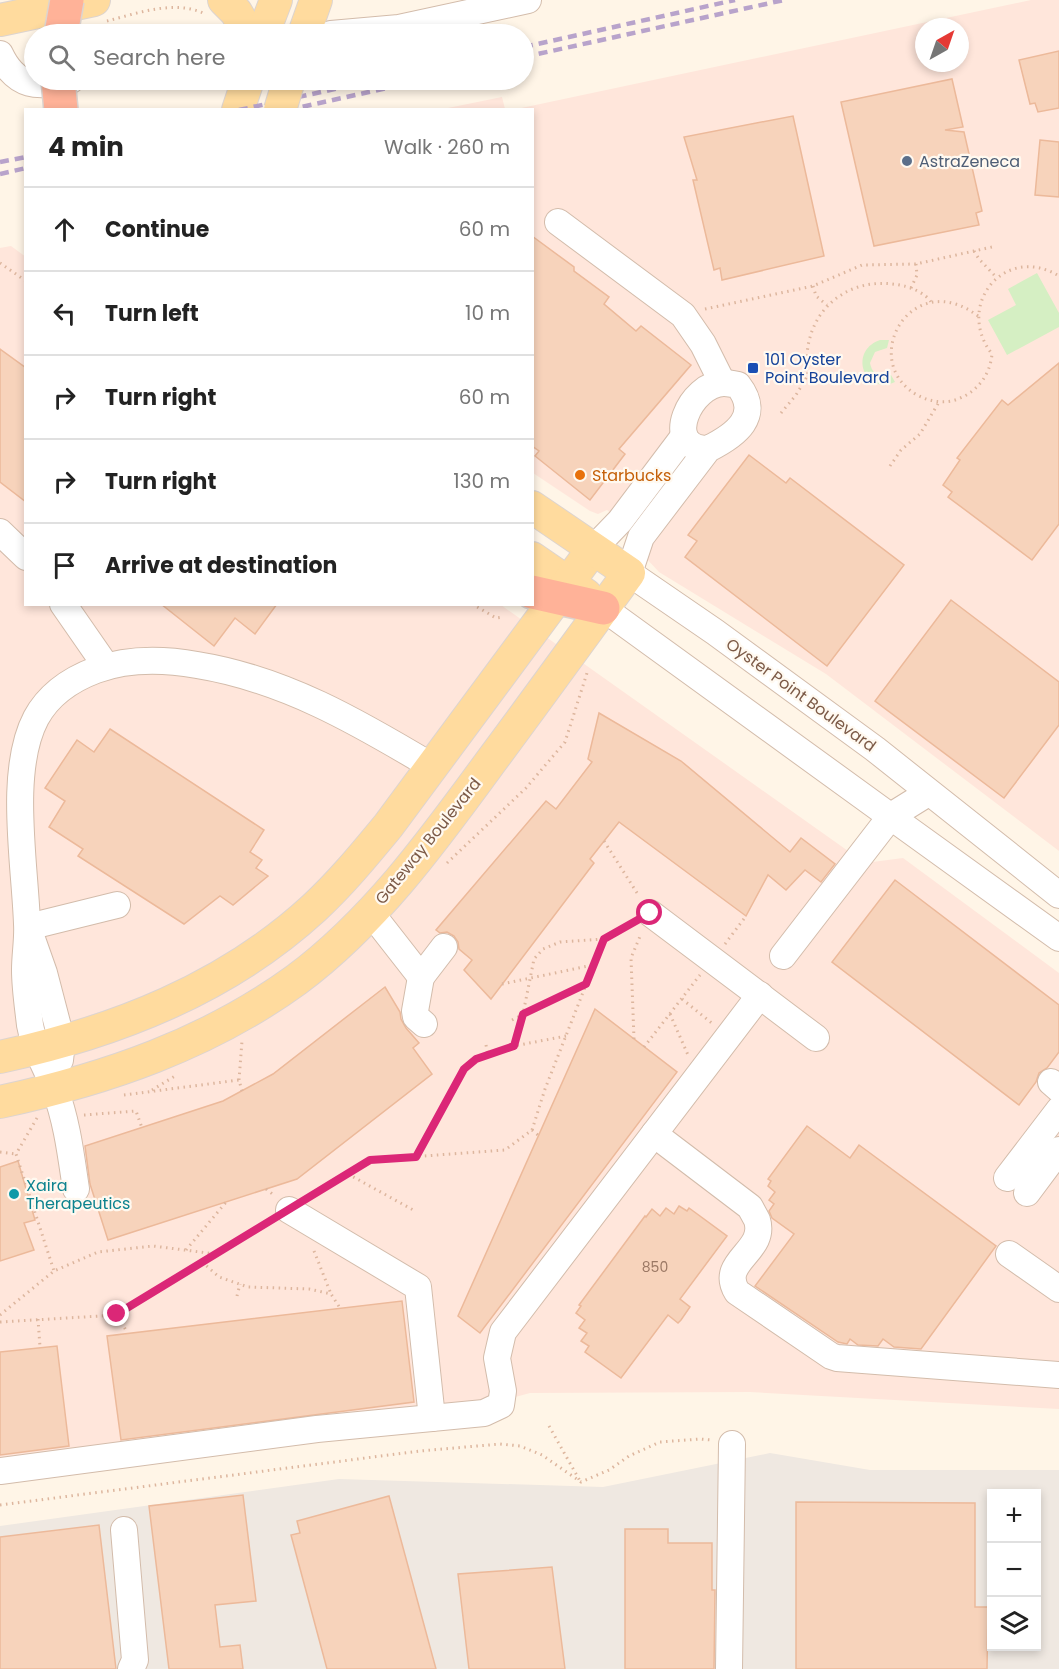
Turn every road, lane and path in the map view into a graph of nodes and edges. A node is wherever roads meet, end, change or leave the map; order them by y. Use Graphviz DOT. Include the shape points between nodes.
graph roads {
  1 [pos="66,0"];
  2 [pos="316,0"];
  3 [pos="528,0"];
  4 [pos="98,11"];
  5 [pos="230,13"];
  6 [pos="0,20"];
  7 [pos="62,24"];
  8 [pos="308,24"];
  9 [pos="417,24"];
  10 [pos="0,54"];
  11 [pos="24,81"];
  12 [pos="59,90"];
  13 [pos="245,90"];
  14 [pos="286,90"];
  15 [pos="61,108"];
  16 [pos="239,108"];
  17 [pos="280,108"];
  18 [pos="558,222"];
  19 [pos="992,247"];
  20 [pos="975,251"];
  21 [pos="0,263"];
  22 [pos="916,264"];
  23 [pos="1059,276"];
  24 [pos="997,278"];
  25 [pos="24,279"];
  26 [pos="813,286"];
  27 [pos="911,288"];
  28 [pos="931,302"];
  29 [pos="827,305"];
  30 [pos="705,309"];
  31 [pos="978,316"];
  32 [pos="722,382"];
  33 [pos="939,402"];
  34 [pos="781,413"];
  35 [pos="684,436"];
  36 [pos="708,449"];
  37 [pos="890,466"];
  38 [pos="534,508"];
  39 [pos="0,532"];
  40 [pos="593,549"];
  41 [pos="24,555"];
  42 [pos="534,561"];
  43 [pos="628,573"];
  44 [pos="553,590"];
  45 [pos="64,606"];
  46 [pos="475,606"];
  47 [pos="603,608"];
  48 [pos="503,617"];
  49 [pos="106,666"];
  50 [pos="588,670"];
  51 [pos="433,767"];
  52 [pos="928,793"];
  53 [pos="891,816"];
  54 [pos="604,841"];
  55 [pos="443,867"];
  56 [pos="1059,895"];
  57 [pos="117,905"];
  58 [pos="370,913"];
  59 [pos="650,913"];
  60 [pos="746,916"];
  61 [pos="28,927"];
  62 [pos="1059,938"];
  63 [pos="604,939"];
  64 [pos="444,947"];
  65 [pos="783,956"];
  66 [pos="713,960"];
  67 [pos="593,965"];
  68 [pos="421,977"];
  69 [pos="530,978"];
  70 [pos="502,984"];
  71 [pos="586,984"];
  72 [pos="760,995"];
  73 [pos="682,999"];
  74 [pos="523,1014"];
  75 [pos="669,1014"];
  76 [pos="423,1018"];
  77 [pos="512,1020"];
  78 [pos="717,1027"];
  79 [pos="566,1036"];
  80 [pos="242,1038"];
  81 [pos="816,1038"];
  82 [pos="634,1039"];
  83 [pos="486,1045"];
  84 [pos="49,1046"];
  85 [pos="514,1046"];
  86 [pos="644,1047"];
  87 [pos="488,1055"];
  88 [pos="0,1057"];
  89 [pos="691,1062"];
  90 [pos="239,1080"];
  91 [pos="56,1090"];
  92 [pos="242,1091"];
  93 [pos="117,1096"];
  94 [pos="0,1102"];
  95 [pos="1059,1110"];
  96 [pos="82,1116"];
  97 [pos="37,1118"];
  98 [pos="142,1128"];
  99 [pos="532,1130"];
  100 [pos="654,1134"];
  101 [pos="538,1135"];
  102 [pos="1059,1150"];
  103 [pos="0,1152"];
  104 [pos="16,1154"];
  105 [pos="416,1157"];
  106 [pos="348,1174"];
  107 [pos="76,1189"];
  108 [pos="227,1201"];
  109 [pos="415,1211"];
  110 [pos="294,1213"];
  111 [pos="186,1250"];
  112 [pos="216,1254"];
  113 [pos="1009,1254"];
  114 [pos="202,1262"];
  115 [pos="54,1271"];
  116 [pos="240,1284"];
  117 [pos="1059,1289"];
  118 [pos="331,1294"];
  119 [pos="237,1296"];
  120 [pos="340,1308"];
  121 [pos="117,1314"];
  122 [pos="0,1315"];
  123 [pos="38,1319"];
  124 [pos="0,1322"];
  125 [pos="127,1332"];
  126 [pos="40,1347"];
  127 [pos="1059,1375"];
  128 [pos="432,1418"];
  129 [pos="549,1426"];
  130 [pos="732,1444"];
  131 [pos="0,1471"];
  132 [pos="581,1482"];
  133 [pos="0,1506"];
  134 [pos="124,1530"];
  135 [pos="130,1669"];
  136 [pos="729,1669"];
  1 -- 7 [label="highway, bridge"];
  2 -- 8 [label="main road"];
  3 -- 9 [label="street"];
  4 -- 5 [label="path" via="183,5 203,13"];
  4 -- 6 [label="main road"];
  10 -- 11 [label="street" via="7,69"];
  12 -- 15 [label="highway, bridge"];
  13 -- 16 [label="main road"];
  14 -- 17 [label="main road, bridge"];
  18 -- 32 [label="street" via="679,297 683,315"];
  19 -- 20 [label="path"];
  20 -- 22 [label="path"];
  20 -- 24 [label="path"];
  21 -- 25 [label="path"];
  22 -- 26 [label="path" via="862,265"];
  22 -- 27 [label="path" via="917,275"];
  23 -- 24 [label="path" via="1034,266 1014,269"];
  24 -- 31 [label="path" via="984,294"];
  26 -- 29 [label="path" via="816,296"];
  26 -- 30 [label="path"];
  27 -- 28 [label="path"];
  27 -- 29 [label="path" via="869,284 846,291"];
  28 -- 31 [label="path" via="956,303"];
  28 -- 33 [label="path" via="906,316 892,341 891,355 894,369 907,387 924,399"];
  29 -- 34 [label="path" via="808,341 808,375"];
  31 -- 33 [label="path" via="984,343 992,354 988,373 968,395"];
  32 -- 35 [label="street" via="694,399 686,414"];
  32 -- 36 [label="street" via="738,385 746,395 749,409 735,432"];
  33 -- 37 [label="path" via="920,434"];
  35 -- 36 [label="street" via="691,445"];
  35 -- 40 [label="street" via="620,521"];
  36 -- 43 [label="street" via="641,537"];
  38 -- 40 [label="main road, Oyster Point Boulevard"];
  39 -- 41 [label="street"];
  40 -- 43 [label="main road, Oyster Point Boulevard"];
  40 -- 44 [label="main road"];
  42 -- 44 [label="main road"];
  43 -- 47 [label="main road, Gateway Boulevard"];
  43 -- 52 [label="street, Oyster Point Boulevard" via="875,749"];
  44 -- 47 [label="highway"];
  44 -- 51 [label="main road"];
  45 -- 49 [label="street"];
  46 -- 48 [label="path" via="496,618"];
  47 -- 53 [label="street"];
  47 -- 58 [label="main road, Gateway Boulevard" via="433,840"];
  49 -- 51 [label="street" via="168,660 225,669 271,683 364,726"];
  49 -- 61 [label="street" via="78,677 54,694 36,717 26,745 21,775 21,823"];
  50 -- 55 [label="path" via="565,742 526,788"];
  51 -- 84 [label="main road" via="352,869 314,908 270,944 168,1005"];
  52 -- 53 [label="street"];
  52 -- 56 [label="street, Oyster Point Boulevard"];
  53 -- 62 [label="street"];
  53 -- 65 [label="street"];
  54 -- 59 [label="path"];
  57 -- 61 [label="street"];
  58 -- 68 [label="street"];
  58 -- 91 [label="main road, Gateway Boulevard" via="296,979 244,1014 175,1049"];
  59 -- 63 [label="path"];
  59 -- 66 [label="street"];
  59 -- 82 [label="path" via="631,958"];
  60 -- 66 [label="path"];
  61 -- 84 [label="street" via="25,971 30,1027"];
  63 -- 67 [label="path"];
  63 -- 69 [label="path" via="560,942 543,949 534,959"];
  64 -- 68 [label="street"];
  66 -- 72 [label="street"];
  66 -- 73 [label="path"];
  67 -- 69 [label="path"];
  67 -- 71 [label="path"];
  68 -- 76 [label="street"];
  69 -- 70 [label="path"];
  69 -- 74 [label="path"];
  71 -- 74 [label="path"];
  71 -- 79 [label="path"];
  72 -- 81 [label="street"];
  72 -- 100 [label="street"];
  73 -- 75 [label="path"];
  73 -- 78 [label="path"];
  74 -- 77 [label="path"];
  74 -- 85 [label="path"];
  75 -- 86 [label="path"];
  75 -- 89 [label="path"];
  79 -- 85 [label="path"];
  79 -- 99 [label="path"];
  80 -- 90 [label="path"];
  83 -- 87 [label="path"];
  84 -- 88 [label="main road"];
  84 -- 91 [label="street"];
  85 -- 87 [label="path"];
  87 -- 105 [label="path" via="464,1069"];
  90 -- 92 [label="path"];
  90 -- 93 [label="path"];
  91 -- 94 [label="main road, Gateway Boulevard"];
  91 -- 107 [label="street"];
  95 -- 102 [label="street" via="1017,1185"];
  96 -- 98 [label="path" via="136,1111"];
  97 -- 104 [label="path"];
  99 -- 101 [label="path"];
  99 -- 105 [label="path" via="505,1150"];
  100 -- 127 [label="street" via="754,1214 757,1237 731,1279 737,1292 831,1356"];
  100 -- 128 [label="street" via="503,1332 497,1358 503,1391 501,1405 484,1413"];
  103 -- 104 [label="path"];
  104 -- 115 [label="path"];
  105 -- 106 [label="path" via="370,1160"];
  106 -- 109 [label="path"];
  106 -- 110 [label="path"];
  108 -- 111 [label="path"];
  110 -- 112 [label="path"];
  110 -- 118 [label="path"];
  110 -- 128 [label="street" via="418,1287 419,1373"];
  111 -- 112 [label="path"];
  111 -- 115 [label="path" via="153,1246 98,1252"];
  112 -- 114 [label="path"];
  113 -- 117 [label="street"];
  114 -- 116 [label="path" via="219,1276"];
  114 -- 121 [label="path"];
  115 -- 122 [label="path"];
  116 -- 118 [label="path"];
  116 -- 119 [label="path"];
  118 -- 120 [label="path"];
  121 -- 123 [label="path"];
  121 -- 125 [label="path"];
  123 -- 124 [label="path"];
  123 -- 126 [label="path"];
  128 -- 131 [label="street" via="317,1429"];
  129 -- 132 [label="path"];
  130 -- 132 [label="path" via="700,1438 660,1442"];
  130 -- 136 [label="street"];
  132 -- 133 [label="path" via="542,1455 520,1446 500,1444"];
  134 -- 135 [label="street" via="135,1660"];
}
